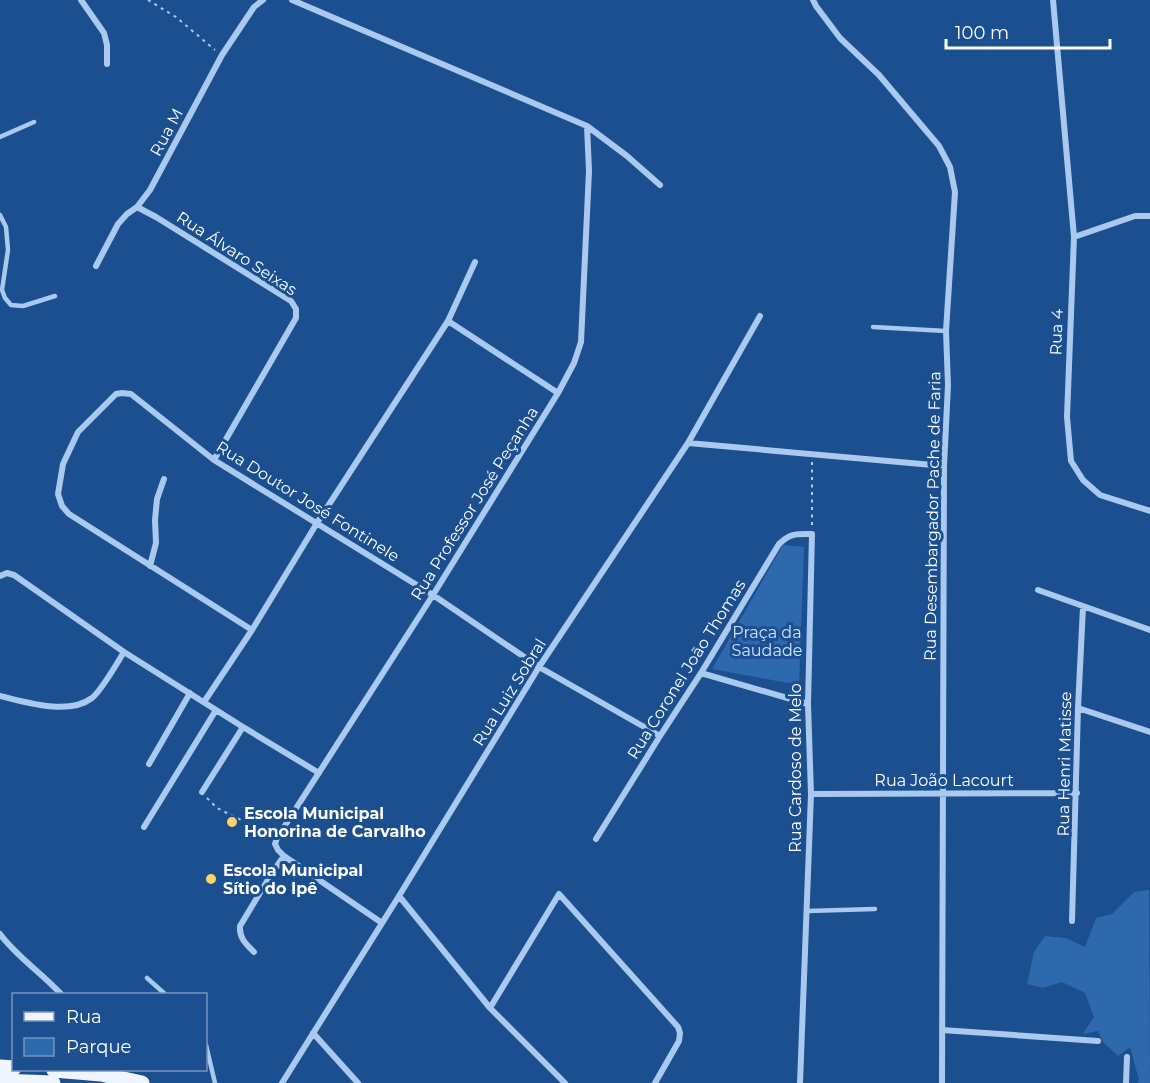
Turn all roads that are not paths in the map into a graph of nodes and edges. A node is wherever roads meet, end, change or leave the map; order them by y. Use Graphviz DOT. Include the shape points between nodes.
graph roads {
  1 [pos="81,0"];
  2 [pos="263,0"];
  3 [pos="292,0"];
  4 [pos="813,0"];
  5 [pos="1053,0"];
  6 [pos="107,64"];
  7 [pos="34,122"];
  8 [pos="587,126"];
  9 [pos="0,137"];
  10 [pos="660,185"];
  11 [pos="137,207"];
  12 [pos="0,215"];
  13 [pos="1150,216"];
  14 [pos="1074,237"];
  15 [pos="476,262"];
  16 [pos="96,266"];
  17 [pos="55,296"];
  18 [pos="760,316"];
  19 [pos="448,321"];
  20 [pos="873,327"];
  21 [pos="946,331"];
  22 [pos="558,393"];
  23 [pos="688,443"];
  24 [pos="214,460"];
  25 [pos="944,466"];
  26 [pos="164,479"];
  27 [pos="1150,511"];
  28 [pos="317,523"];
  29 [pos="812,534"];
  30 [pos="150,566"];
  31 [pos="0,576"];
  32 [pos="1038,590"];
  33 [pos="433,595"];
  34 [pos="1083,607"];
  35 [pos="252,630"];
  36 [pos="1150,630"];
  37 [pos="124,652"];
  38 [pos="539,667"];
  39 [pos="701,673"];
  40 [pos="190,693"];
  41 [pos="0,696"];
  42 [pos="204,702"];
  43 [pos="808,704"];
  44 [pos="1078,708"];
  45 [pos="216,710"];
  46 [pos="243,727"];
  47 [pos="1150,732"];
  48 [pos="660,736"];
  49 [pos="149,764"];
  50 [pos="319,773"];
  51 [pos="202,792"];
  52 [pos="1077,793"];
  53 [pos="811,794"];
  54 [pos="943,794"];
  55 [pos="144,827"];
  56 [pos="596,839"];
  57 [pos="284,856"];
  58 [pos="399,896"];
  59 [pos="875,909"];
  60 [pos="807,911"];
  61 [pos="1072,921"];
  62 [pos="382,922"];
  63 [pos="0,934"];
  64 [pos="254,952"];
  65 [pos="147,978"];
  66 [pos="60,993"];
  67 [pos="164,993"];
  68 [pos="490,1008"];
  69 [pos="942,1030"];
  70 [pos="313,1033"];
  71 [pos="1098,1041"];
  72 [pos="207,1049"];
  73 [pos="1127,1057"];
  74 [pos="66,1071"];
  75 [pos="138,1079"];
  76 [pos="0,1081"];
  77 [pos="53,1083"];
  78 [pos="215,1083"];
  79 [pos="282,1083"];
  80 [pos="358,1083"];
  81 [pos="565,1083"];
  82 [pos="655,1083"];
  83 [pos="800,1083"];
  84 [pos="942,1083"];
  85 [pos="1126,1083"];
  1 -- 6 [label="street" via="104,33"];
  2 -- 11 [label="street, Rua M" via="254,7 222,55 150,190"];
  3 -- 8 [label="street"];
  4 -- 21 [label="street, Rua Desembargador Pache de Faria" via="840,38 879,75 939,146 951,167 955,192"];
  5 -- 14 [label="street, Rua 4"];
  7 -- 9 [label="lane"];
  8 -- 10 [label="street"];
  8 -- 22 [label="street, Rua Professor José Peçanha" via="589,171 580,342"];
  11 -- 16 [label="street, Rua M" via="118,224"];
  11 -- 24 [label="street, Rua Álvaro Seixas" via="291,301 296,309 296,318"];
  12 -- 17 [label="lane" via="6,227 8,250 2,290 5,298 11,305 23,306"];
  13 -- 14 [label="street" via="1135,216"];
  14 -- 27 [label="street, Rua 4" via="1067,417 1071,461 1083,480 1100,495"];
  15 -- 19 [label="street"];
  18 -- 23 [label="street, Rua Luiz Sobral"];
  19 -- 22 [label="street"];
  19 -- 28 [label="street"];
  20 -- 21 [label="lane"];
  21 -- 25 [label="street, Rua Desembargador Pache de Faria"];
  22 -- 33 [label="street, Rua Professor José Peçanha"];
  23 -- 25 [label="street"];
  23 -- 38 [label="street, Rua Luiz Sobral"];
  24 -- 28 [label="street, Rua Doutor José Fontinele"];
  24 -- 30 [label="street, Rua Doutor José Fontinele" via="131,394 116,394 78,432 63,464 58,495 62,506"];
  25 -- 54 [label="street, Rua Desembargador Pache de Faria"];
  26 -- 30 [label="street" via="157,499 156,543"];
  28 -- 33 [label="street, Rua Doutor José Fontinele"];
  28 -- 35 [label="street"];
  29 -- 39 [label="street, Rua Coronel João Thomas" via="793,534 779,544"];
  29 -- 43 [label="street, Rua Cardoso de Melo"];
  30 -- 35 [label="street"];
  31 -- 37 [label="street" via="14,575"];
  32 -- 34 [label="street"];
  33 -- 38 [label="street, Rua Doutor José Fontinele"];
  33 -- 50 [label="street, Rua Professor José Peçanha"];
  34 -- 36 [label="street"];
  34 -- 44 [label="street, Rua Henri Matisse"];
  35 -- 42 [label="street"];
  37 -- 40 [label="street"];
  37 -- 41 [label="street" via="92,698 74,706 43,706"];
  38 -- 48 [label="street, Rua Doutor José Fontinele"];
  38 -- 58 [label="street, Rua Luiz Sobral"];
  39 -- 43 [label="street"];
  39 -- 48 [label="street, Rua Coronel João Thomas"];
  40 -- 42 [label="street"];
  40 -- 49 [label="street"];
  42 -- 45 [label="street"];
  43 -- 53 [label="street, Rua Cardoso de Melo"];
  44 -- 47 [label="street"];
  44 -- 52 [label="street, Rua Henri Matisse"];
  45 -- 46 [label="street"];
  45 -- 55 [label="street"];
  46 -- 50 [label="street"];
  46 -- 51 [label="street"];
  48 -- 56 [label="street, Rua Coronel João Thomas"];
  50 -- 57 [label="street, Rua Professor José Peçanha" via="277,838 275,844"];
  52 -- 54 [label="street, Rua João Lacourt"];
  52 -- 61 [label="street, Rua Henri Matisse"];
  53 -- 54 [label="street, Rua João Lacourt"];
  53 -- 60 [label="street, Rua Cardoso de Melo"];
  54 -- 69 [label="street, Rua Desembargador Pache de Faria"];
  57 -- 62 [label="street"];
  57 -- 64 [label="street" via="240,926 243,940"];
  58 -- 62 [label="street, Rua Luiz Sobral"];
  58 -- 68 [label="street"];
  59 -- 60 [label="lane"];
  60 -- 83 [label="street, Rua Cardoso de Melo"];
  62 -- 70 [label="street, Rua Luiz Sobral"];
  63 -- 66 [label="street"];
  65 -- 67 [label="lane"];
  68 -- 81 [label="street"];
  68 -- 82 [label="street" via="559,894 678,1027 679,1041"];
  69 -- 71 [label="street"];
  69 -- 84 [label="street, Rua Desembargador Pache de Faria"];
  70 -- 79 [label="street, Rua Luiz Sobral"];
  70 -- 80 [label="street"];
  72 -- 78 [label="lane"];
  73 -- 85 [label="street"];
  74 -- 75 [label="main road"];
  76 -- 77 [label="main road"];
}
